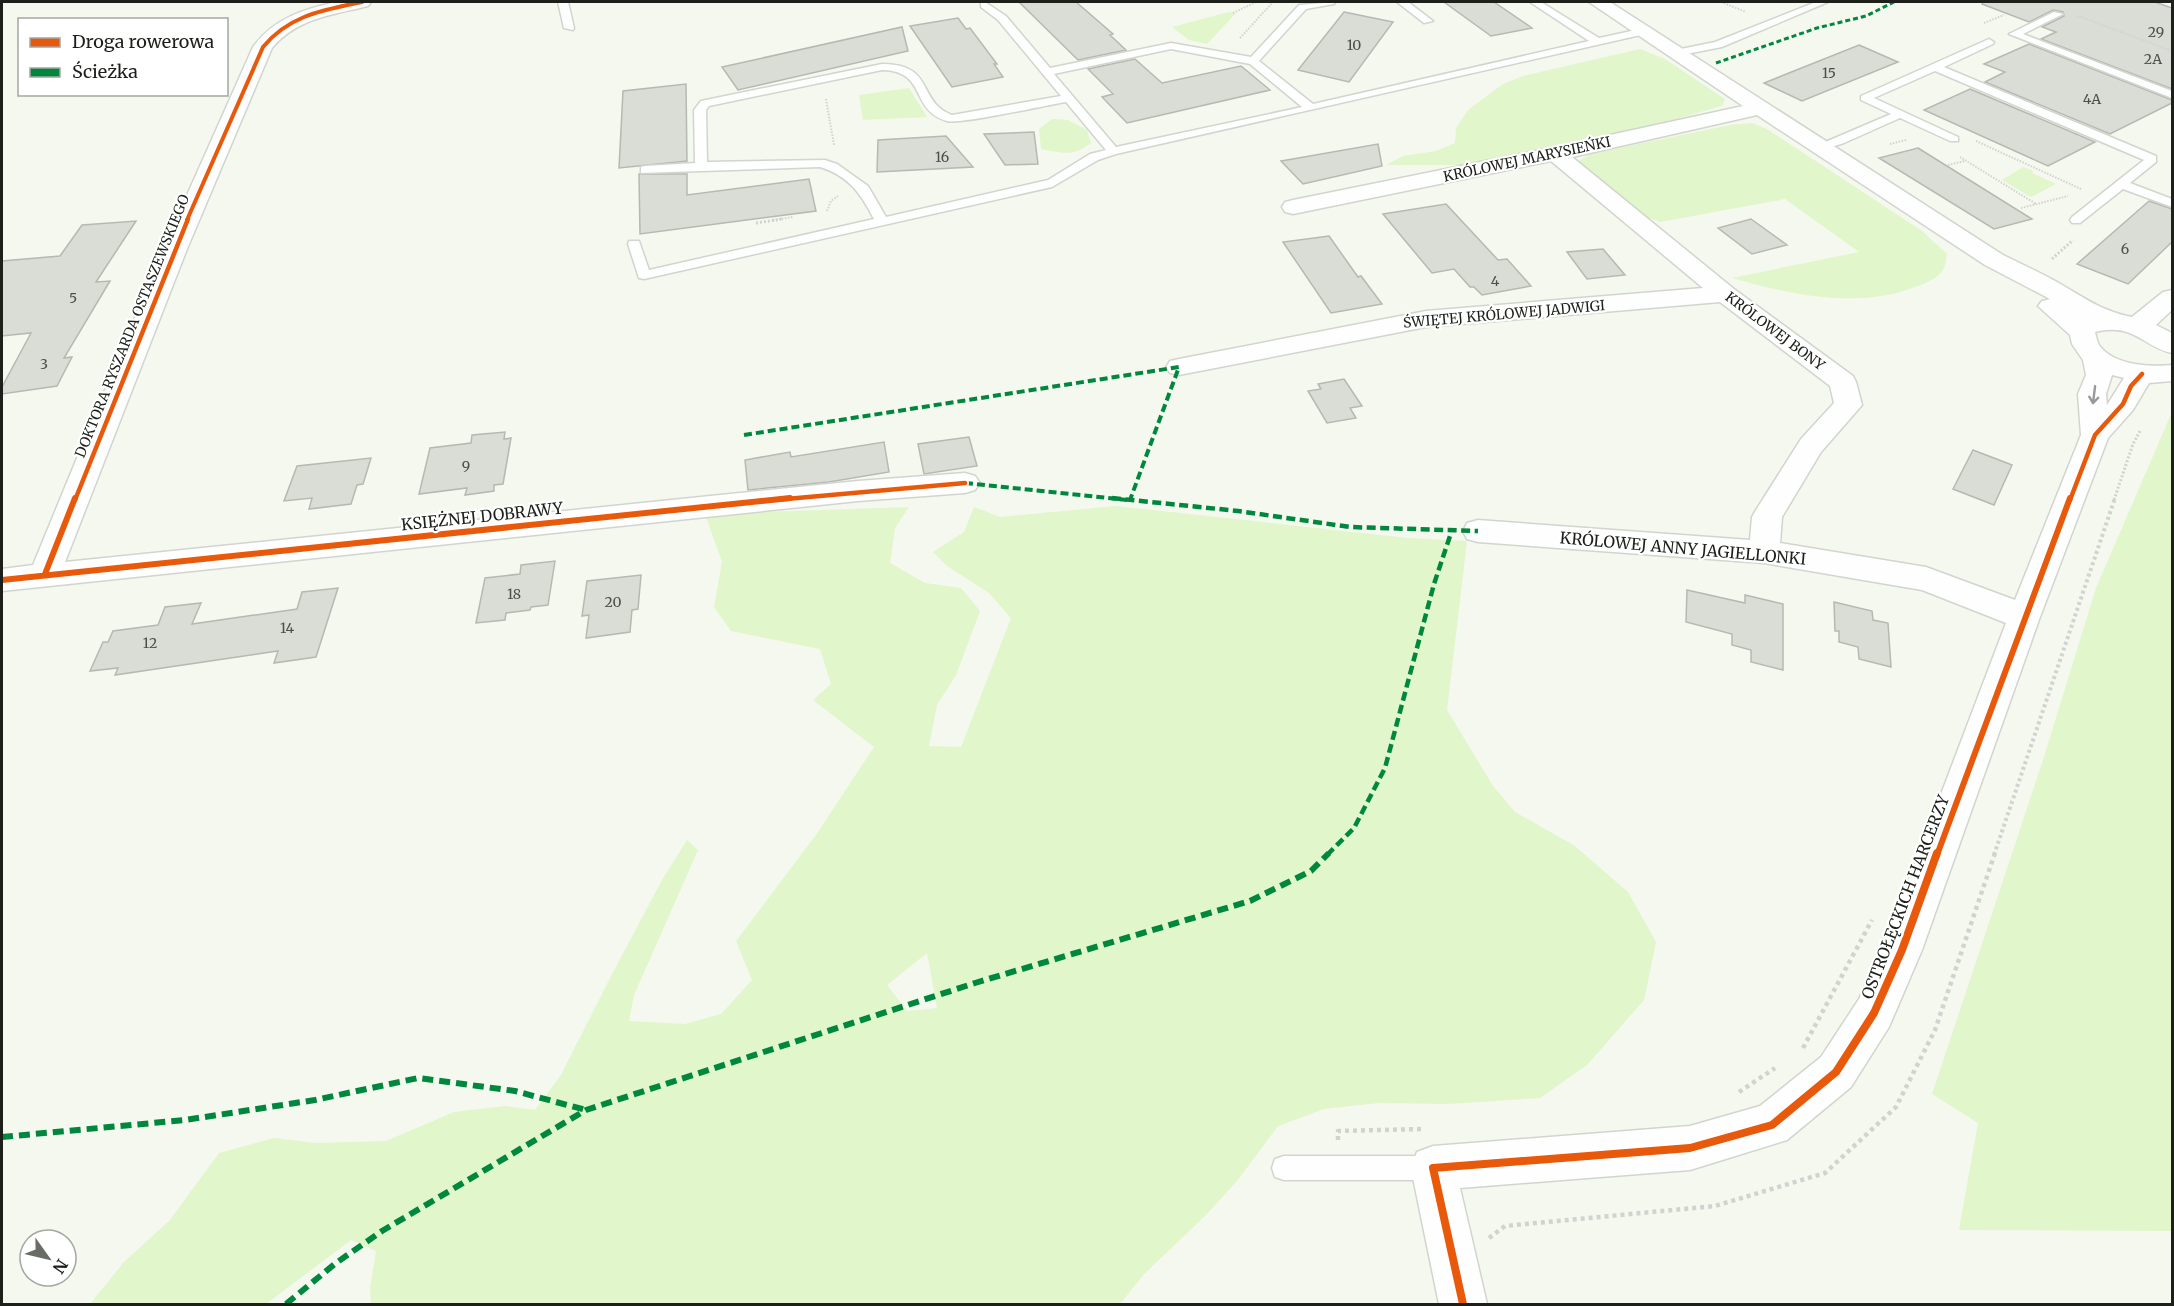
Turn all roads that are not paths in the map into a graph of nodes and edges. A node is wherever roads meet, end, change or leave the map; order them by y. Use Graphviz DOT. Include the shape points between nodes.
graph roads {
  1 [pos="362,2"];
  2 [pos="563,2"];
  3 [pos="1330,2"];
  4 [pos="1401,2"];
  5 [pos="1535,2"];
  6 [pos="1598,2"];
  7 [pos="1823,2"];
  8 [pos="985,5"];
  9 [pos="2058,14"];
  10 [pos="1428,21"];
  11 [pos="569,28"];
  12 [pos="1645,32"];
  13 [pos="1598,42"];
  14 [pos="1989,42"];
  15 [pos="1676,53"];
  16 [pos="1253,61"];
  17 [pos="1935,67"];
  18 [pos="1047,72"];
  19 [pos="2172,95"];
  20 [pos="1069,98"];
  21 [pos="1311,108"];
  22 [pos="1760,108"];
  23 [pos="1900,114"];
  24 [pos="2123,135"];
  25 [pos="1954,139"];
  26 [pos="1822,146"];
  27 [pos="1113,151"];
  28 [pos="1555,154"];
  29 [pos="2152,159"];
  30 [pos="701,166"];
  31 [pos="645,170"];
  32 [pos="2122,184"];
  33 [pos="2172,203"];
  34 [pos="1293,207"];
  35 [pos="881,220"];
  36 [pos="2076,220"];
  37 [pos="634,244"];
  38 [pos="1994,260"];
  39 [pos="1725,294"];
  40 [pos="2172,297"];
  41 [pos="2123,324"];
  42 [pos="2089,344"];
  43 [pos="2172,345"];
  44 [pos="1179,367"];
  45 [pos="2172,373"];
  46 [pos="2142,374"];
  47 [pos="2095,435"];
  48 [pos="965,483"];
  49 [pos="1478,531"];
  50 [pos="1764,552"];
  51 [pos="45,574"];
  52 [pos="2,580"];
  53 [pos="2024,617"];
  54 [pos="1284,1168"];
  55 [pos="1432,1168"];
  56 [pos="1463,1305"];
  1 -- 51 [label="street, DOKTORA RYSZARDA OSTASZEWSKIEGO" via="312,13 281,27 263,47 184,228"];
  2 -- 11 [label="lane"];
  3 -- 16 [label="lane" via="1303,7"];
  4 -- 10 [label="lane"];
  5 -- 13 [label="lane"];
  6 -- 12 [label="street"];
  7 -- 15 [label="lane" via="1718,45"];
  8 -- 18 [label="lane" via="1002,18"];
  9 -- 19 [label="lane" via="2014,34"];
  12 -- 13 [label="lane"];
  12 -- 15 [label="street"];
  13 -- 21 [label="lane"];
  14 -- 17 [label="lane"];
  15 -- 22 [label="street"];
  16 -- 18 [label="lane" via="1172,46"];
  16 -- 21 [label="lane"];
  17 -- 23 [label="lane" via="1865,98"];
  17 -- 29 [label="lane"];
  18 -- 20 [label="lane"];
  20 -- 27 [label="lane"];
  20 -- 30 [label="lane" via="951,119 936,114 909,72 882,67 705,104 700,110"];
  21 -- 27 [label="lane"];
  22 -- 26 [label="street"];
  22 -- 28 [label="street, KRÓLOWEJ MARYSIEŃKI"];
  23 -- 25 [label="lane"];
  23 -- 26 [label="lane"];
  24 -- 29 [label="lane" via="2161,151"];
  26 -- 38 [label="street"];
  27 -- 35 [label="lane" via="1094,157 1052,183"];
  28 -- 34 [label="street, KRÓLOWEJ MARYSIEŃKI"];
  28 -- 39 [label="street, KRÓLOWEJ BONY"];
  29 -- 32 [label="lane"];
  30 -- 31 [label="lane"];
  30 -- 35 [label="lane" via="828,165 864,189"];
  32 -- 33 [label="lane"];
  32 -- 36 [label="lane"];
  35 -- 37 [label="lane" via="644,275"];
  38 -- 41 [label="street" via="2090,313"];
  38 -- 42 [label="street" via="2071,320"];
  39 -- 44 [label="street, ŚWIĘTEJ KRÓLOWEJ JADWIGI" via="1426,319"];
  39 -- 50 [label="street, KRÓLOWEJ BONY" via="1842,382 1848,405 1811,446 1767,517"];
  40 -- 41 [label="street" via="2147,319"];
  41 -- 42 [label="street" via="2091,324"];
  41 -- 43 [label="street" via="2157,334"];
  42 -- 46 [label="street" via="2117,367"];
  42 -- 47 [label="street, OSTROŁĘCKICH HARCERZY, one-way" via="2099,375 2092,394"];
  45 -- 46 [label="street"];
  46 -- 47 [label="street, OSTROŁĘCKICH HARCERZY" via="2123,404"];
  47 -- 53 [label="street, OSTROŁĘCKICH HARCERZY"];
  48 -- 51 [label="street, KSIĘŻNEJ DOBRAWY"];
  49 -- 50 [label="street, KRÓLOWEJ ANNY JAGIELLONKI"];
  50 -- 53 [label="street, KRÓLOWEJ ANNY JAGIELLONKI" via="1926,579"];
  51 -- 52 [label="street, KSIĘŻNEJ DOBRAWY"];
  53 -- 55 [label="street, OSTROŁĘCKICH HARCERZY" via="1902,950 1874,1013 1836,1072 1772,1125 1690,1148"];
  54 -- 55 [label="lane"];
  55 -- 56 [label="street"];
}
